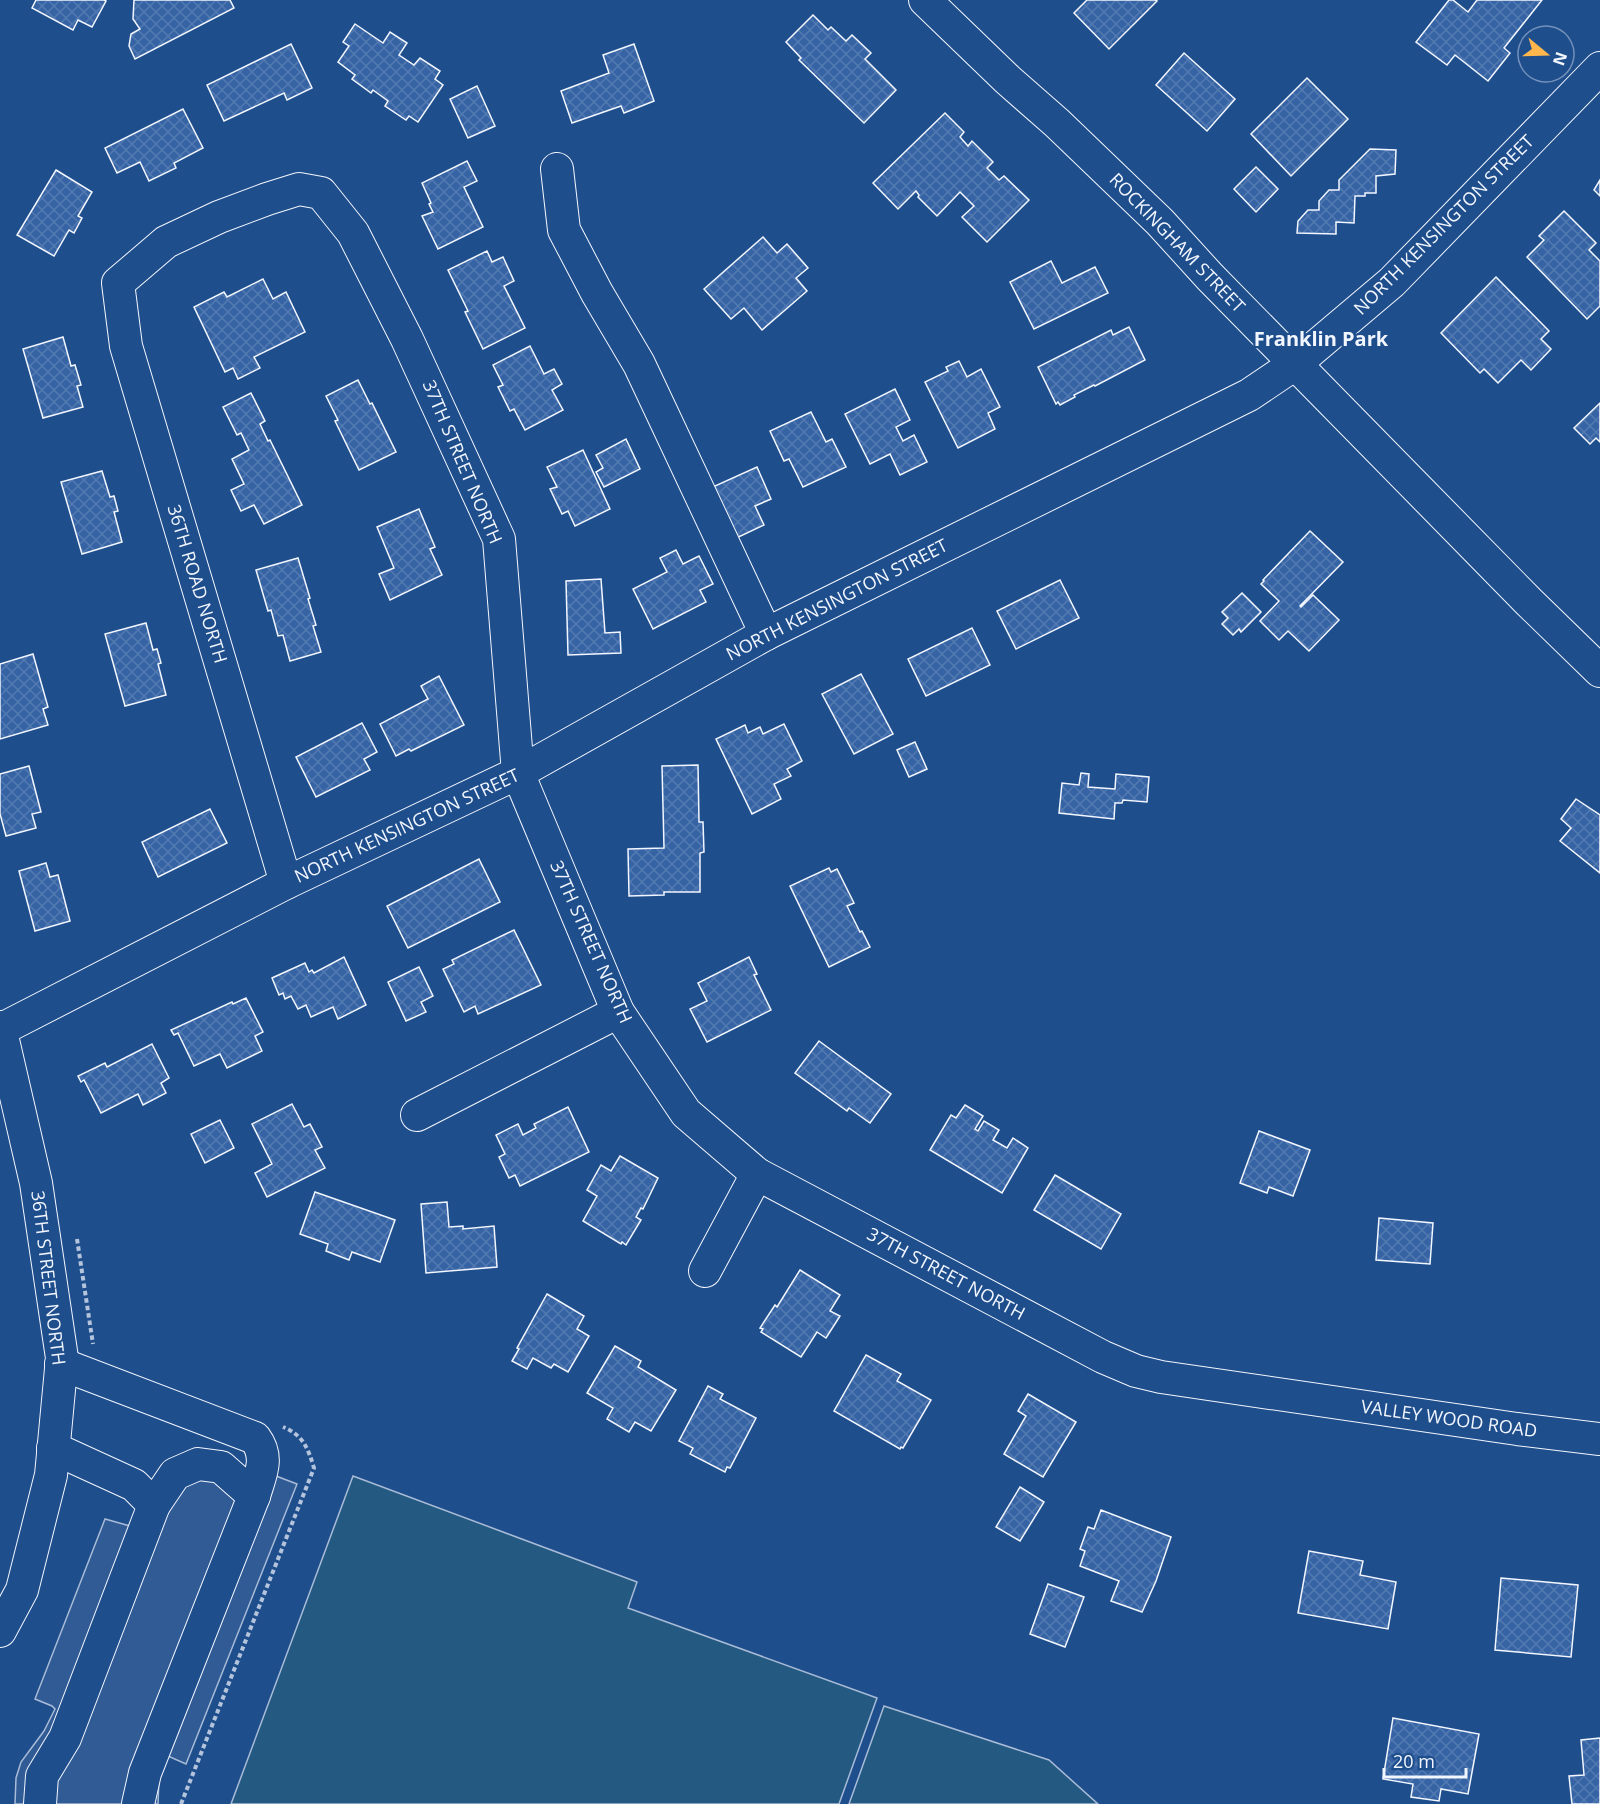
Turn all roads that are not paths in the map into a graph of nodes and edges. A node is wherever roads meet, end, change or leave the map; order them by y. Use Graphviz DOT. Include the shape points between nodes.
graph roads {
  1 [pos="926,0"];
  2 [pos="1600,68"];
  3 [pos="557,170"];
  4 [pos="321,193"];
  5 [pos="1295,364"];
  6 [pos="766,634"];
  7 [pos="1600,671"];
  8 [pos="519,773"];
  9 [pos="286,883"];
  10 [pos="618,1012"];
  11 [pos="0,1029"];
  12 [pos="417,1114"];
  13 [pos="757,1174"];
  14 [pos="705,1271"];
  15 [pos="61,1364"];
  16 [pos="1298,1397"];
  17 [pos="1600,1439"];
  18 [pos="53,1448"];
  19 [pos="254,1496"];
  20 [pos="154,1505"];
  21 [pos="0,1631"];
  22 [pos="40,1804"];
  23 [pos="138,1804"];
  1 -- 5 [label="street, ROCKINGHAM STREET" via="1160,222"];
  2 -- 5 [label="street, NORTH KENSINGTON STREET" via="1392,282"];
  3 -- 6 [label="street" via="564,230 639,364"];
  4 -- 8 [label="street, 37TH STREET NORTH" via="353,233 407,339 499,539"];
  4 -- 9 [label="street, 36TH ROAD NORTH" via="299,189 219,217 166,242 118,283 126,346"];
  5 -- 6 [label="street, NORTH KENSINGTON STREET" via="1249,395"];
  5 -- 7 [label="street, ROCKINGHAM STREET"];
  6 -- 8 [label="street, NORTH KENSINGTON STREET"];
  8 -- 9 [label="street, NORTH KENSINGTON STREET"];
  8 -- 10 [label="street, 37TH STREET NORTH"];
  9 -- 11 [label="street, NORTH KENSINGTON STREET"];
  10 -- 12 [label="street"];
  10 -- 13 [label="street, 37TH STREET NORTH" via="686,1113"];
  11 -- 15 [label="street, 36TH STREET NORTH" via="36,1183"];
  13 -- 14 [label="street"];
  13 -- 16 [label="street, 37TH STREET NORTH" via="1136,1371"];
  15 -- 18 [label="street, 36TH STREET NORTH"];
  15 -- 19 [label="street" via="255,1438 262,1447 264,1465"];
  16 -- 17 [label="street, VALLEY WOOD ROAD"];
  18 -- 20 [label="street" via="134,1485"];
  18 -- 21 [label="street, 36TH STREET NORTH" via="51,1475 22,1590"];
  19 -- 20 [label="street" via="221,1467 198,1464 175,1474"];
  19 -- 23 [label="street" via="145,1773"];
  20 -- 22 [label="street" via="65,1738 42,1776"];
}
